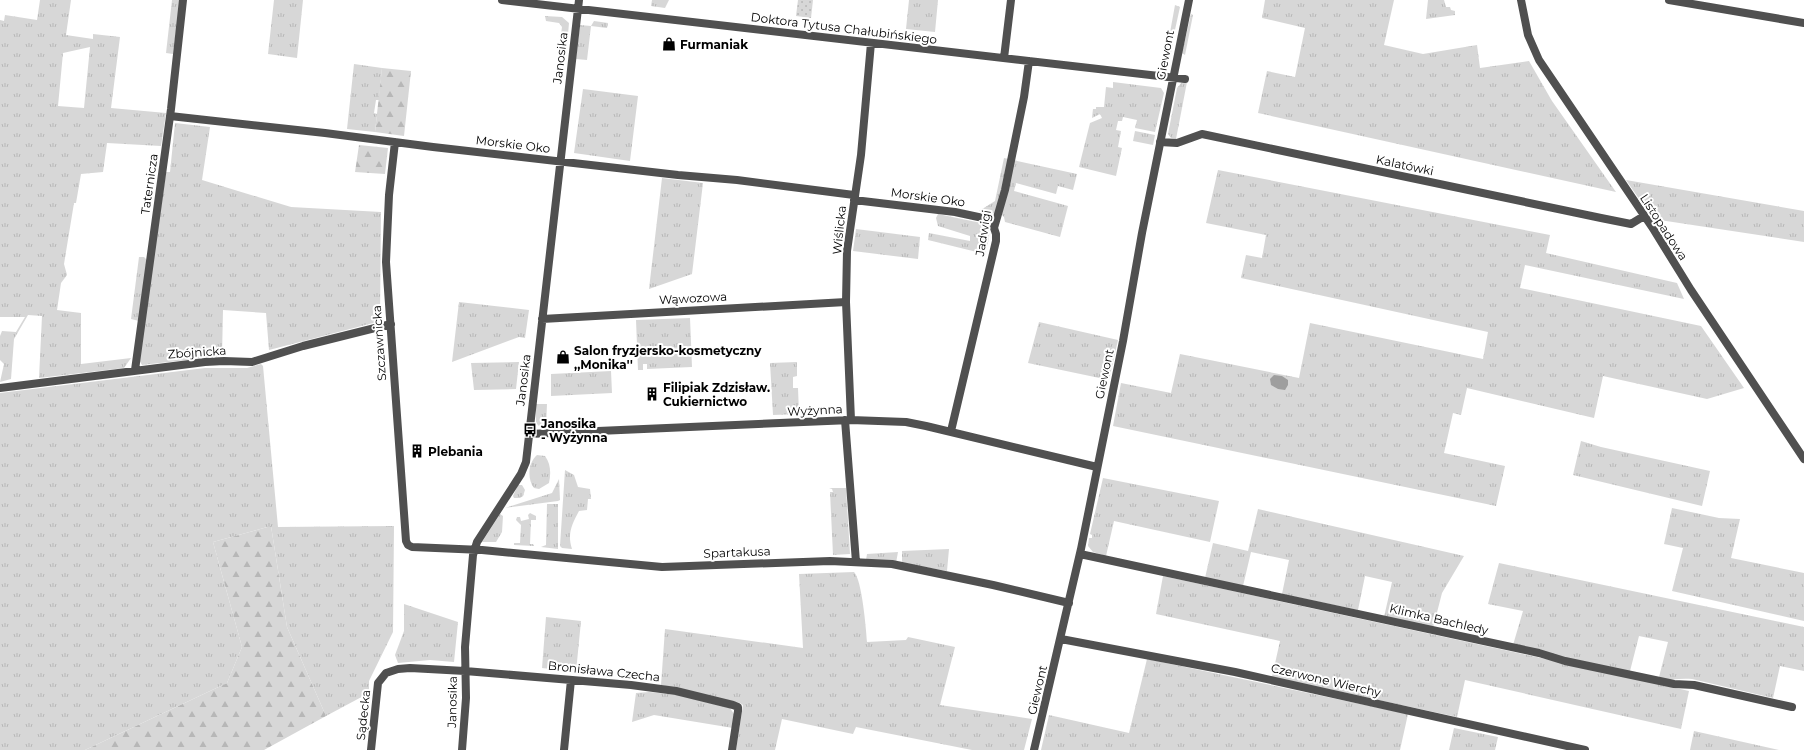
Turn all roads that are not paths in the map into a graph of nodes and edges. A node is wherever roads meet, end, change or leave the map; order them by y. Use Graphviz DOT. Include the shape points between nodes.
graph roads {
  1 [pos="183,0"];
  2 [pos="502,0"];
  3 [pos="579,0"];
  4 [pos="1011,0"];
  5 [pos="1188,0"];
  6 [pos="1521,0"];
  7 [pos="1669,0"];
  8 [pos="578,9"];
  9 [pos="1804,24"];
  10 [pos="870,43"];
  11 [pos="1004,58"];
  12 [pos="1029,61"];
  13 [pos="1173,79"];
  14 [pos="1184,79"];
  15 [pos="170,116"];
  16 [pos="395,142"];
  17 [pos="1160,142"];
  18 [pos="560,161"];
  19 [pos="854,198"];
  20 [pos="1644,216"];
  21 [pos="994,228"];
  22 [pos="846,302"];
  23 [pos="542,319"];
  24 [pos="391,324"];
  25 [pos="135,370"];
  26 [pos="0,388"];
  27 [pos="848,420"];
  28 [pos="951,431"];
  29 [pos="529,434"];
  30 [pos="1804,460"];
  31 [pos="1097,467"];
  32 [pos="406,541"];
  33 [pos="474,550"];
  34 [pos="1080,554"];
  35 [pos="856,562"];
  36 [pos="1069,603"];
  37 [pos="1061,639"];
  38 [pos="465,671"];
  39 [pos="571,680"];
  40 [pos="378,683"];
  41 [pos="1792,708"];
  42 [pos="371,750"];
  43 [pos="462,750"];
  44 [pos="564,750"];
  45 [pos="732,750"];
  46 [pos="1034,750"];
  47 [pos="1585,750"];
  1 -- 15 [label="street, Taternicza"];
  2 -- 8 [label="street, Doktora Tytusa Chałubińskiego"];
  3 -- 8 [label="street, Janosika"];
  4 -- 11 [label="street"];
  5 -- 13 [label="street, Giewont"];
  6 -- 20 [label="street, Listopadowa" via="1528,35 1539,60"];
  7 -- 9 [label="street"];
  8 -- 10 [label="street, Doktora Tytusa Chałubińskiego"];
  8 -- 18 [label="street, Janosika"];
  10 -- 11 [label="street, Doktora Tytusa Chałubińskiego"];
  10 -- 19 [label="street, Wiślicka" via="865,113"];
  11 -- 12 [label="street, Doktora Tytusa Chałubińskiego"];
  12 -- 13 [label="street, Doktora Tytusa Chałubińskiego"];
  12 -- 21 [label="street, Jadwigi" via="1006,190"];
  13 -- 14 [label="street, Doktora Tytusa Chałubińskiego"];
  13 -- 17 [label="street, Giewont"];
  15 -- 16 [label="street, Morskie Oko"];
  15 -- 25 [label="street, Taternicza"];
  16 -- 18 [label="street, Morskie Oko"];
  16 -- 24 [label="street, Szczawnicka" via="386,239"];
  17 -- 20 [label="street, Kalatówki" via="1177,144 1202,134 1631,224"];
  17 -- 31 [label="street, Giewont" via="1124,340"];
  18 -- 19 [label="street, Morskie Oko"];
  18 -- 23 [label="street, Janosika"];
  19 -- 21 [label="street, Morskie Oko" via="955,212 983,218"];
  19 -- 22 [label="street, Wiślicka" via="847,251"];
  20 -- 30 [label="street, Listopadowa"];
  21 -- 28 [label="street, Jadwigi" via="996,241"];
  22 -- 23 [label="street, Wąwozowa"];
  22 -- 27 [label="street, Wiślicka"];
  23 -- 29 [label="street, Janosika"];
  24 -- 25 [label="street, Zbójnicka" via="252,362 216,361"];
  24 -- 32 [label="street, Szczawnicka"];
  25 -- 26 [label="street, Zbójnicka"];
  27 -- 28 [label="street, Wyżynna" via="906,422"];
  27 -- 29 [label="street, Wyżynna"];
  27 -- 35 [label="street, Wiślicka"];
  28 -- 31 [label="street, Wyżynna"];
  29 -- 33 [label="street, Janosika" via="524,467"];
  31 -- 34 [label="street, Giewont"];
  32 -- 33 [label="street, Spartakusa" via="412,547"];
  33 -- 35 [label="street, Spartakusa" via="662,567"];
  33 -- 38 [label="street, Janosika"];
  34 -- 36 [label="street, Giewont"];
  34 -- 41 [label="street, Klimka Bachledy" via="1539,653 1565,661 1681,685 1694,685"];
  35 -- 36 [label="street, Spartakusa" via="899,565"];
  36 -- 37 [label="street, Giewont"];
  37 -- 46 [label="street, Giewont"];
  37 -- 47 [label="street, Czerwone Wierchy" via="1235,672"];
  38 -- 39 [label="street, Bronisława Czecha"];
  38 -- 40 [label="street, Bronisława Czecha" via="398,669 386,673"];
  38 -- 43 [label="street, Janosika" via="466,714"];
  39 -- 44 [label="street"];
  39 -- 45 [label="street, Bronisława Czecha" via="676,691 738,707"];
  40 -- 42 [label="street, Sądecka"];
}
